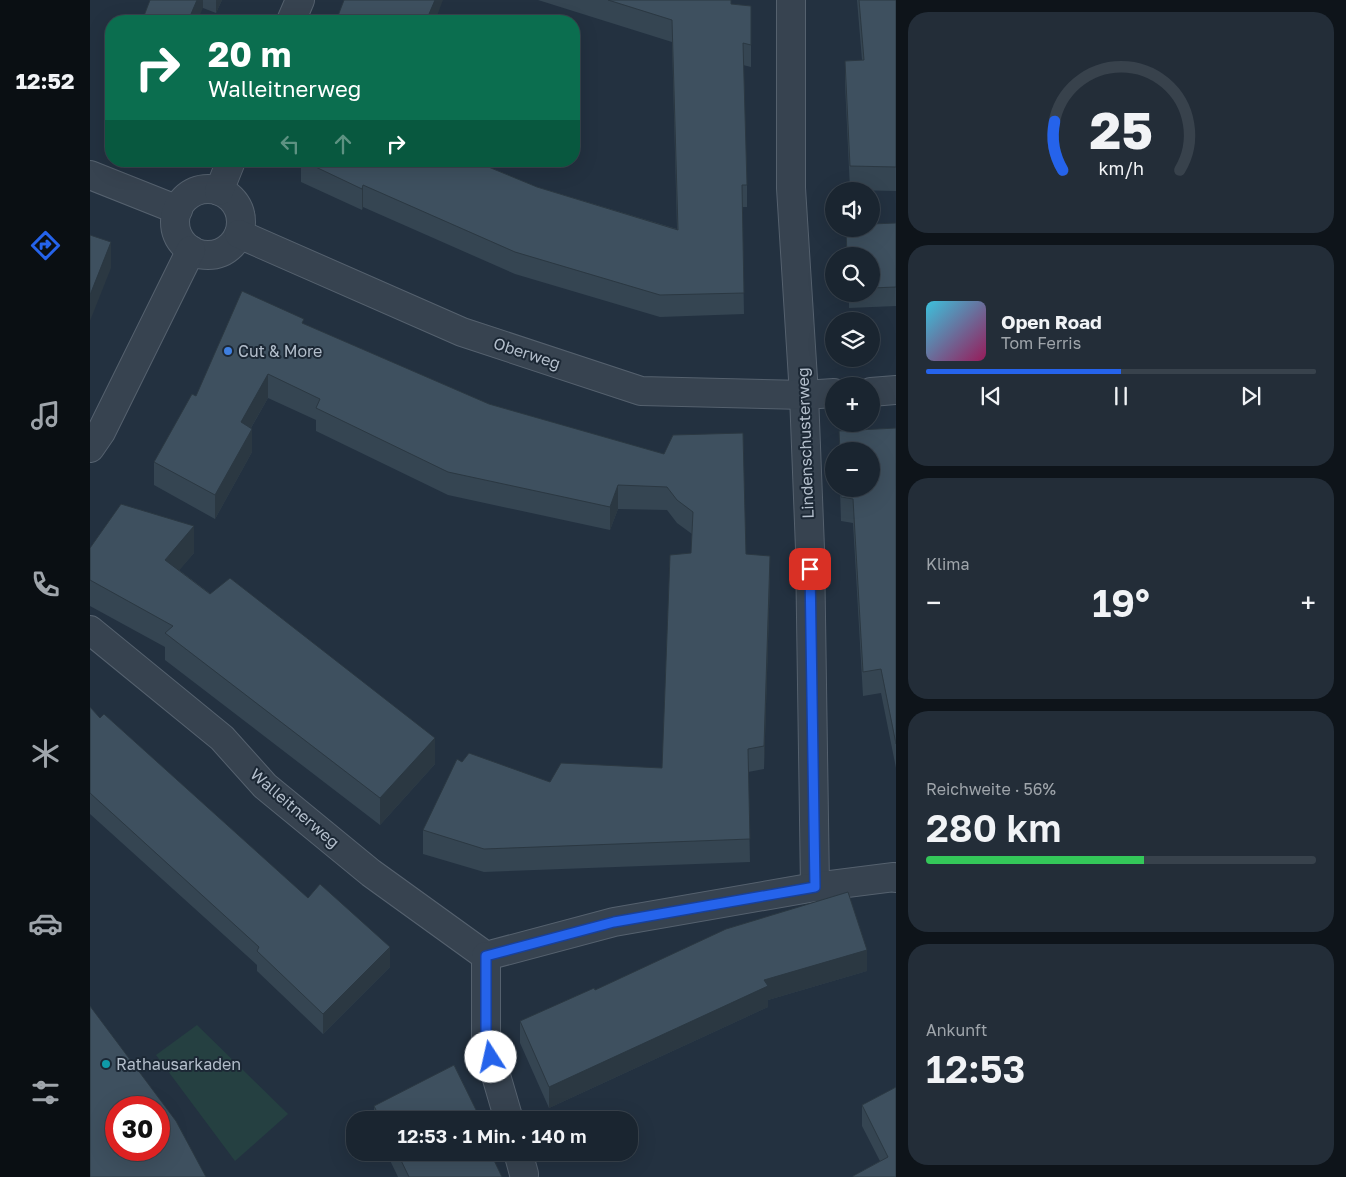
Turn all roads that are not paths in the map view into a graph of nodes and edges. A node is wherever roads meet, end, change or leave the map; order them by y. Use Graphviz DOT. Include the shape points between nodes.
graph roads {
  1 [pos="300,0"];
  2 [pos="791,0"];
  3 [pos="294,15"];
  4 [pos="229,167"];
  5 [pos="90,174"];
  6 [pos="219,191"];
  7 [pos="178,210"];
  8 [pos="239,234"];
  9 [pos="191,250"];
  10 [pos="896,390"];
  11 [pos="880,391"];
  12 [pos="825,394"];
  13 [pos="804,395"];
  14 [pos="90,448"];
  15 [pos="90,630"];
  16 [pos="896,878"];
  17 [pos="815,887"];
  18 [pos="486,956"];
  19 [pos="506,1111"];
  1 -- 3 [label="street"];
  2 -- 13 [label="street, Lindenschusterweg" via="791,188"];
  4 -- 6 [label="street"];
  5 -- 7 [label="street"];
  6 -- 7 [label="street" via="199,190 190,194"];
  6 -- 8 [label="street" via="228,196 237,208 241,224"];
  7 -- 9 [label="street" via="175,218 178,237"];
  8 -- 9 [label="street" via="227,249 218,253 209,255"];
  8 -- 13 [label="street, Oberweg" via="462,332 641,391"];
  9 -- 14 [label="street" via="101,432"];
  10 -- 11 [label="street"];
  12 -- 13 [label="street, Oberweg"];
  13 -- 17 [label="street, Lindenschusterweg" via="810,549"];
  15 -- 18 [label="street, Walleitnerweg" via="222,738 265,786 371,873"];
  16 -- 17 [label="street"];
  17 -- 18 [label="street" via="614,922"];
  18 -- 19 [label="street" via="486,1041"];
}
